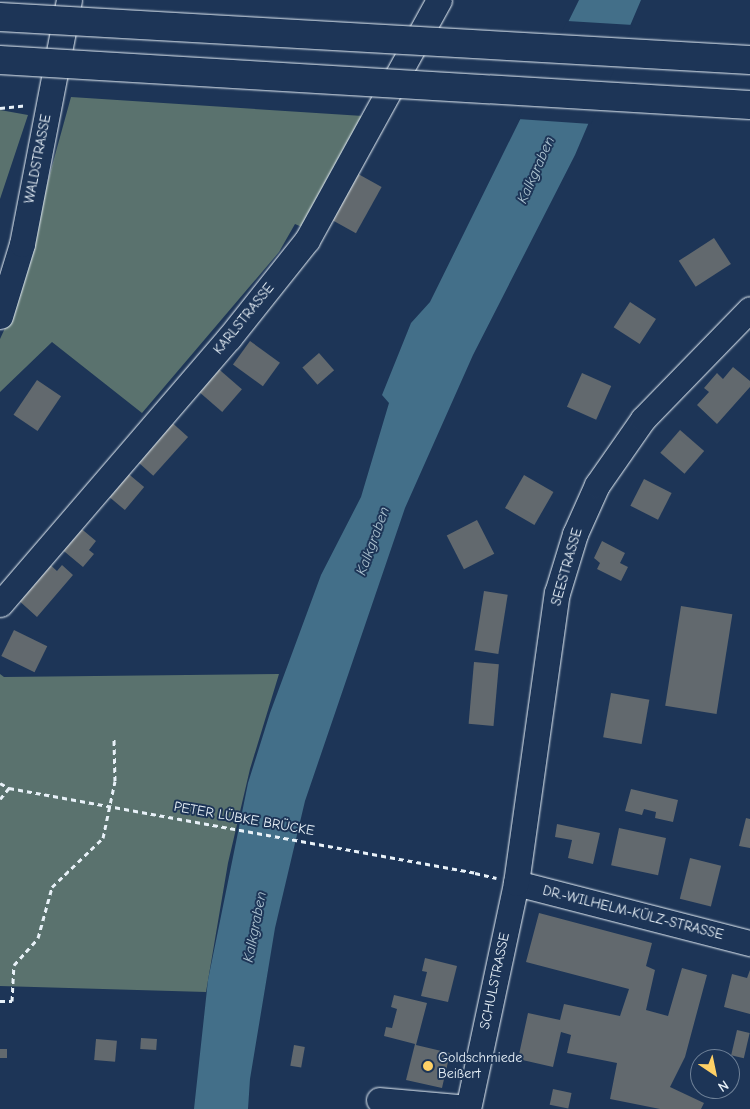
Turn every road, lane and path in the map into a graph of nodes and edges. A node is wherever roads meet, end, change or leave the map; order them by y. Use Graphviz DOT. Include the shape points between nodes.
graph roads {
  1 [pos="68,0"];
  2 [pos="439,0"];
  3 [pos="0,17"];
  4 [pos="0,60"];
  5 [pos="750,60"];
  6 [pos="750,105"];
  7 [pos="750,309"];
  8 [pos="0,316"];
  9 [pos="0,604"];
  10 [pos="114,739"];
  11 [pos="0,783"];
  12 [pos="10,788"];
  13 [pos="0,799"];
  14 [pos="475,873"];
  15 [pos="516,883"];
  16 [pos="750,943"];
  17 [pos="0,1001"];
  18 [pos="380,1100"];
  19 [pos="468,1108"];
  1 -- 8 [label="street, WALDSTRASSE" via="22,244"];
  2 -- 9 [label="street, KARLSTRASSE" via="307,240 229,338"];
  3 -- 5 [label="highway, bridge"];
  4 -- 6 [label="highway, bridge"];
  7 -- 15 [label="street, SEESTRASSE" via="643,419 597,485 575,534 557,593"];
  10 -- 17 [label="path" via="115,781 103,838 52,887 38,938 14,965 12,1001"];
  11 -- 12 [label="path, PETER LÜBKE BRÜCKE"];
  12 -- 13 [label="path"];
  12 -- 14 [label="path, PETER LÜBKE BRÜCKE, bridge"];
  15 -- 16 [label="street, DR.-WILHELM-KÜLZ-STRASSE"];
  15 -- 19 [label="street, SCHULSTRASSE"];
  18 -- 19 [label="street"];
}
